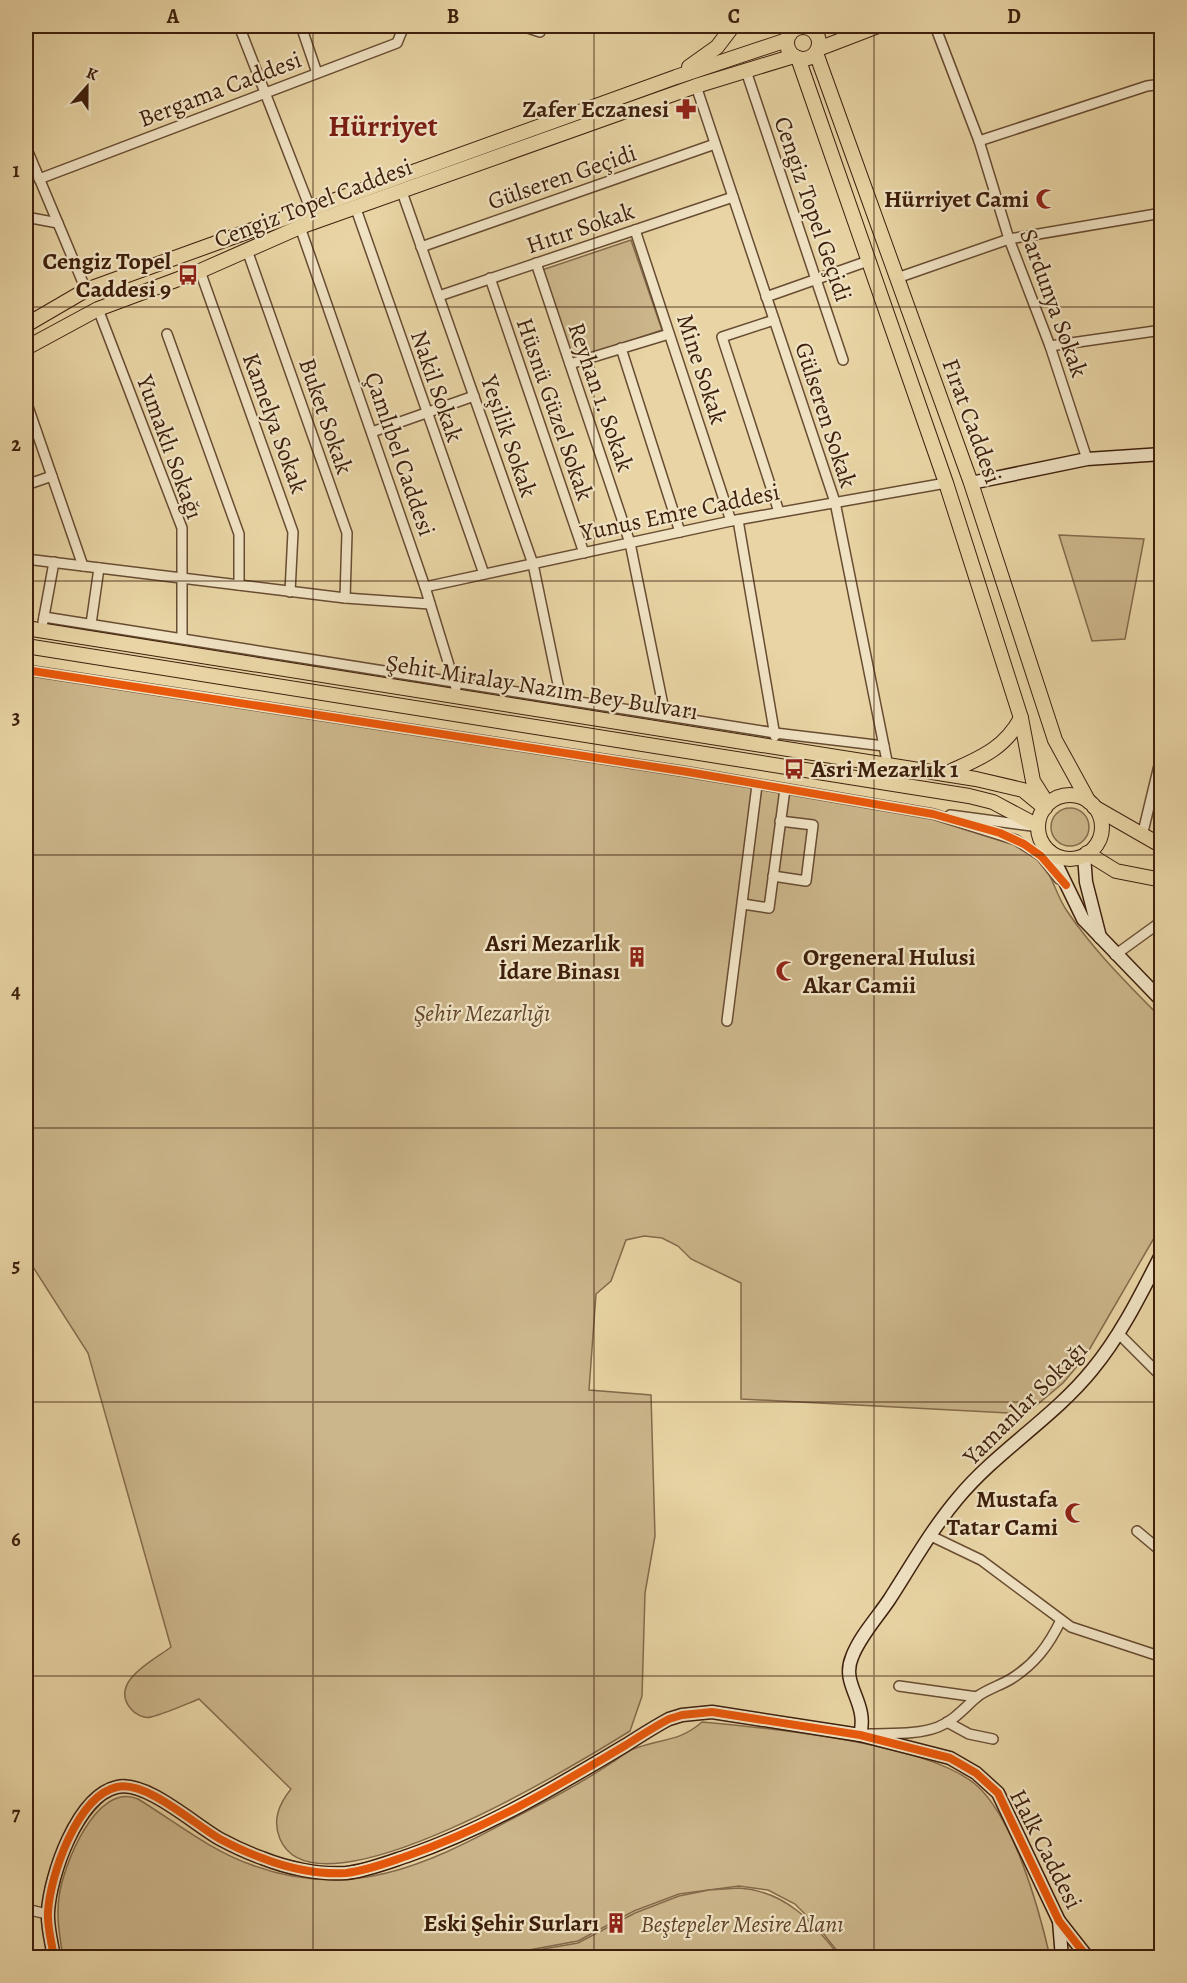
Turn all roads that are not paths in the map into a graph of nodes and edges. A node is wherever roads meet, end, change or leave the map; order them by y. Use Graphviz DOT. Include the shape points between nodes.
graph roads {
  1 [pos="239,26"];
  2 [pos="301,26"];
  3 [pos="404,26"];
  4 [pos="522,26"];
  5 [pos="733,26"];
  6 [pos="809,26"];
  7 [pos="878,26"];
  8 [pos="935,26"];
  9 [pos="540,32"];
  10 [pos="786,34"];
  11 [pos="817,51"];
  12 [pos="796,57"];
  13 [pos="746,70"];
  14 [pos="317,74"];
  15 [pos="676,77"];
  16 [pos="1161,84"];
  17 [pos="696,86"];
  18 [pos="266,93"];
  19 [pos="979,141"];
  20 [pos="715,144"];
  21 [pos="26,147"];
  22 [pos="39,179"];
  23 [pos="402,192"];
  24 [pos="733,197"];
  25 [pos="310,208"];
  26 [pos="356,209"];
  27 [pos="1161,213"];
  28 [pos="26,217"];
  29 [pos="58,223"];
  30 [pos="300,227"];
  31 [pos="635,230"];
  32 [pos="1009,239"];
  33 [pos="421,247"];
  34 [pos="247,250"];
  35 [pos="868,261"];
  36 [pos="536,263"];
  37 [pos="200,270"];
  38 [pos="490,278"];
  39 [pos="897,278"];
  40 [pos="816,279"];
  41 [pos="86,290"];
  42 [pos="439,296"];
  43 [pos="766,297"];
  44 [pos="98,309"];
  45 [pos="774,320"];
  46 [pos="26,326"];
  47 [pos="1161,330"];
  48 [pos="167,333"];
  49 [pos="669,334"];
  50 [pos="1050,346"];
  51 [pos="26,348"];
  52 [pos="621,348"];
  53 [pos="843,360"];
  54 [pos="570,364"];
  55 [pos="474,396"];
  56 [pos="26,401"];
  57 [pos="426,413"];
  58 [pos="372,432"];
  59 [pos="1161,454"];
  60 [pos="1087,459"];
  61 [pos="52,476"];
  62 [pos="946,483"];
  63 [pos="971,483"];
  64 [pos="26,485"];
  65 [pos="835,502"];
  66 [pos="779,512"];
  67 [pos="735,521"];
  68 [pos="680,532"];
  69 [pos="630,543"];
  70 [pos="584,553"];
  71 [pos="26,559"];
  72 [pos="54,562"];
  73 [pos="533,564"];
  74 [pos="83,566"];
  75 [pos="99,568"];
  76 [pos="484,574"];
  77 [pos="183,578"];
  78 [pos="239,585"];
  79 [pos="424,587"];
  80 [pos="290,592"];
  81 [pos="345,598"];
  82 [pos="430,604"];
  83 [pos="43,624"];
  84 [pos="92,624"];
  85 [pos="26,628"];
  86 [pos="182,638"];
  87 [pos="26,646"];
  88 [pos="26,670"];
  89 [pos="456,689"];
  90 [pos="561,699"];
  91 [pos="665,715"];
  92 [pos="1021,718"];
  93 [pos="775,732"];
  94 [pos="884,746"];
  95 [pos="777,747"];
  96 [pos="1161,753"];
  97 [pos="888,766"];
  98 [pos="945,774"];
  99 [pos="757,784"];
  100 [pos="785,789"];
  101 [pos="1091,804"];
  102 [pos="1046,806"];
  103 [pos="933,814"];
  104 [pos="780,821"];
  105 [pos="1038,827"];
  106 [pos="1142,836"];
  107 [pos="1161,846"];
  108 [pos="1050,851"];
  109 [pos="1085,854"];
  110 [pos="773,876"];
  111 [pos="1161,880"];
  112 [pos="1066,885"];
  113 [pos="743,904"];
  114 [pos="1161,921"];
  115 [pos="1101,941"];
  116 [pos="1115,955"];
  117 [pos="1161,1000"];
  118 [pos="727,1021"];
  119 [pos="1161,1254"];
  120 [pos="1119,1334"];
  121 [pos="1161,1377"];
  122 [pos="1137,1531"];
  123 [pos="929,1535"];
  124 [pos="1161,1552"];
  125 [pos="1061,1620"];
  126 [pos="1161,1654"];
  127 [pos="899,1686"];
  128 [pos="977,1697"];
  129 [pos="947,1722"];
  130 [pos="860,1735"];
  131 [pos="993,1740"];
  132 [pos="26,1910"];
  133 [pos="47,1914"];
  134 [pos="1059,1921"];
  135 [pos="54,1958"];
  136 [pos="1062,1958"];
  137 [pos="1088,1958"];
  1 -- 18 [label="street"];
  2 -- 14 [label="street"];
  3 -- 14 [label="street, Bergama Caddesi" via="397,43"];
  4 -- 9 [label="street"];
  5 -- 15 [label="main road" via="717,47"];
  6 -- 10 [label="main road"];
  6 -- 11 [label="main road" via="819,39"];
  7 -- 11 [label="main road"];
  8 -- 19 [label="street, Sardunya Sokak"];
  10 -- 12 [label="main road" via="788,49"];
  10 -- 15 [label="main road, Cengiz Topel Caddesi"];
  11 -- 12 [label="main road" via="808,58"];
  11 -- 39 [label="main road, Fırat Caddesi"];
  12 -- 13 [label="main road, Cengiz Topel Caddesi"];
  12 -- 35 [label="main road, Fırat Caddesi"];
  13 -- 17 [label="main road, Cengiz Topel Caddesi"];
  13 -- 40 [label="street, Cengiz Topel Geçidi"];
  14 -- 18 [label="street, Bergama Caddesi"];
  15 -- 25 [label="main road, Cengiz Topel Caddesi"];
  16 -- 19 [label="street"];
  17 -- 20 [label="street, Gülseren Sokak"];
  17 -- 23 [label="main road, Cengiz Topel Caddesi"];
  18 -- 22 [label="street, Bergama Caddesi"];
  18 -- 25 [label="street"];
  19 -- 32 [label="street, Sardunya Sokak"];
  20 -- 24 [label="street, Gülseren Sokak"];
  20 -- 33 [label="street, Gülseren Geçidi"];
  21 -- 22 [label="street"];
  22 -- 29 [label="street"];
  23 -- 26 [label="main road, Cengiz Topel Caddesi"];
  23 -- 33 [label="street, Yeşilik Sokak"];
  24 -- 31 [label="street, Hıtır Sokak"];
  24 -- 43 [label="street, Gülseren Sokak"];
  25 -- 41 [label="main road, Cengiz Topel Caddesi"];
  26 -- 30 [label="main road, Cengiz Topel Caddesi"];
  26 -- 57 [label="street, Nakil Sokak"];
  27 -- 32 [label="street"];
  28 -- 29 [label="street"];
  29 -- 41 [label="street"];
  30 -- 34 [label="main road, Cengiz Topel Caddesi"];
  30 -- 58 [label="street, Çamlıbel Caddesi"];
  31 -- 36 [label="street, Hıtır Sokak"];
  31 -- 49 [label="street, Mine Sokak"];
  32 -- 39 [label="street"];
  32 -- 50 [label="street, Sardunya Sokak"];
  33 -- 42 [label="street, Yeşilik Sokak"];
  34 -- 37 [label="main road, Cengiz Topel Caddesi"];
  34 -- 81 [label="street, Buket Sokak" via="347,533"];
  35 -- 40 [label="street"];
  35 -- 62 [label="main road, Fırat Caddesi"];
  36 -- 38 [label="street, Hıtır Sokak"];
  36 -- 54 [label="street, Reyhan 1. Sokak"];
  37 -- 44 [label="main road, Cengiz Topel Caddesi"];
  37 -- 80 [label="street, Kamelya Sokak" via="293,532"];
  38 -- 42 [label="street, Hıtır Sokak"];
  38 -- 70 [label="street, Hüsnü Güzel Sokak"];
  39 -- 63 [label="main road, Fırat Caddesi"];
  40 -- 43 [label="street"];
  40 -- 53 [label="street, Cengiz Topel Geçidi"];
  41 -- 46 [label="main road, Cengiz Topel Caddesi"];
  42 -- 55 [label="street, Yeşilik Sokak"];
  43 -- 45 [label="street, Gülseren Sokak"];
  44 -- 51 [label="main road, Cengiz Topel Caddesi"];
  44 -- 77 [label="street, Yumaklı Sokağı" via="182,528"];
  45 -- 65 [label="street, Gülseren Sokak"];
  45 -- 66 [label="street" via="722,337"];
  47 -- 50 [label="street"];
  48 -- 78 [label="street" via="239,534"];
  49 -- 52 [label="street"];
  49 -- 67 [label="street, Mine Sokak"];
  50 -- 60 [label="street, Sardunya Sokak"];
  52 -- 54 [label="street"];
  52 -- 68 [label="street"];
  54 -- 69 [label="street, Reyhan 1. Sokak"];
  55 -- 57 [label="street"];
  55 -- 73 [label="street, Yeşilik Sokak"];
  56 -- 61 [label="street"];
  57 -- 58 [label="street"];
  57 -- 76 [label="street, Nakil Sokak"];
  58 -- 79 [label="street, Çamlıbel Caddesi"];
  59 -- 60 [label="street"];
  60 -- 63 [label="street"];
  61 -- 64 [label="street"];
  61 -- 74 [label="street"];
  62 -- 65 [label="street, Yunus Emre Caddesi"];
  62 -- 92 [label="main road, Fırat Caddesi"];
  63 -- 101 [label="main road, Fırat Caddesi" via="1055,740"];
  65 -- 66 [label="street, Yunus Emre Caddesi"];
  65 -- 94 [label="street, Gülseren Sokak"];
  66 -- 67 [label="street, Yunus Emre Caddesi"];
  67 -- 68 [label="street, Yunus Emre Caddesi"];
  67 -- 93 [label="street, Mine Sokak"];
  68 -- 69 [label="street, Yunus Emre Caddesi"];
  69 -- 70 [label="street, Yunus Emre Caddesi"];
  69 -- 91 [label="street, Reyhan 1. Sokak"];
  70 -- 73 [label="street, Yunus Emre Caddesi"];
  71 -- 72 [label="street"];
  72 -- 74 [label="street"];
  72 -- 83 [label="street"];
  73 -- 76 [label="street, Yunus Emre Caddesi"];
  73 -- 90 [label="street, Yeşilik Sokak"];
  74 -- 75 [label="street"];
  75 -- 77 [label="street"];
  75 -- 84 [label="street"];
  76 -- 79 [label="street, Yunus Emre Caddesi"];
  77 -- 78 [label="street"];
  77 -- 86 [label="street, Yumaklı Sokağı"];
  78 -- 80 [label="street"];
  79 -- 82 [label="street, Çamlıbel Caddesi"];
  80 -- 81 [label="street"];
  81 -- 82 [label="street"];
  82 -- 89 [label="street, Çamlıbel Caddesi"];
  83 -- 84 [label="street"];
  83 -- 85 [label="main road, Şehit Miralay Nazım Bey Bulvarı"];
  83 -- 89 [label="main road, Şehit Miralay Nazım Bey Bulvarı"];
  84 -- 86 [label="street"];
  86 -- 89 [label="street"];
  87 -- 105 [label="main road, Şehit Miralay Nazım Bey Bulvarı" via="969,796 993,802"];
  88 -- 99 [label="street"];
  89 -- 90 [label="street"];
  89 -- 95 [label="main road, Şehit Miralay Nazım Bey Bulvarı"];
  90 -- 91 [label="street"];
  91 -- 93 [label="street"];
  92 -- 98 [label="main road" via="998,748"];
  92 -- 102 [label="main road, Fırat Caddesi" via="1032,781"];
  93 -- 94 [label="street"];
  93 -- 95 [label="street, Mine Sokak"];
  94 -- 97 [label="street, Gülseren Sokak"];
  95 -- 97 [label="main road, Şehit Miralay Nazım Bey Bulvarı"];
  96 -- 106 [label="street"];
  97 -- 98 [label="main road, Şehit Miralay Nazım Bey Bulvarı"];
  98 -- 102 [label="main road, Şehit Miralay Nazım Bey Bulvarı" via="1023,790"];
  99 -- 100 [label="street"];
  99 -- 113 [label="street"];
  100 -- 103 [label="street"];
  100 -- 104 [label="street"];
  101 -- 102 [label="main road" via="1080,797 1065,796"];
  101 -- 106 [label="main road"];
  101 -- 109 [label="main road" via="1101,821 1101,834"];
  102 -- 105 [label="main road"];
  103 -- 105 [label="street"];
  103 -- 112 [label="street" via="1024,844 1041,856"];
  104 -- 110 [label="street"];
  104 -- 110 [label="street" via="813,825 809,859 806,881"];
  105 -- 108 [label="main road" via="1042,842"];
  106 -- 107 [label="main road"];
  108 -- 109 [label="main road" via="1066,858"];
  108 -- 112 [label="street"];
  109 -- 111 [label="main road" via="1116,871"];
  109 -- 115 [label="street" via="1086,882"];
  110 -- 113 [label="street" via="769,908"];
  112 -- 115 [label="street" via="1083,919"];
  113 -- 118 [label="street"];
  114 -- 116 [label="street"];
  115 -- 116 [label="street"];
  116 -- 117 [label="street"];
  119 -- 120 [label="street, Yamanlar Sokağı"];
  120 -- 121 [label="street"];
  120 -- 123 [label="street, Yamanlar Sokağı" via="1092,1372 959,1497"];
  122 -- 124 [label="street"];
  123 -- 125 [label="street" via="981,1560"];
  123 -- 130 [label="street, Yamanlar Sokağı" via="851,1657 850,1682 863,1713"];
  125 -- 126 [label="street" via="1071,1627"];
  125 -- 128 [label="street" via="1034,1663"];
  127 -- 128 [label="street"];
  128 -- 129 [label="street"];
  129 -- 130 [label="street" via="919,1731"];
  129 -- 131 [label="street" via="969,1734"];
  130 -- 133 [label="street, Halk Caddesi" via="712,1712 682,1715 656,1725 487,1823 445,1843 347,1873 306,1870 262,1858 222,1840 152,1795 131,1786 118,1786 96,1800 77,1824 52,1881"];
  130 -- 134 [label="street, Halk Caddesi" via="950,1758 976,1773 998,1793"];
  132 -- 133 [label="street"];
  133 -- 135 [label="street, Halk Caddesi"];
  134 -- 136 [label="street"];
  134 -- 137 [label="street, Halk Caddesi"];
}
